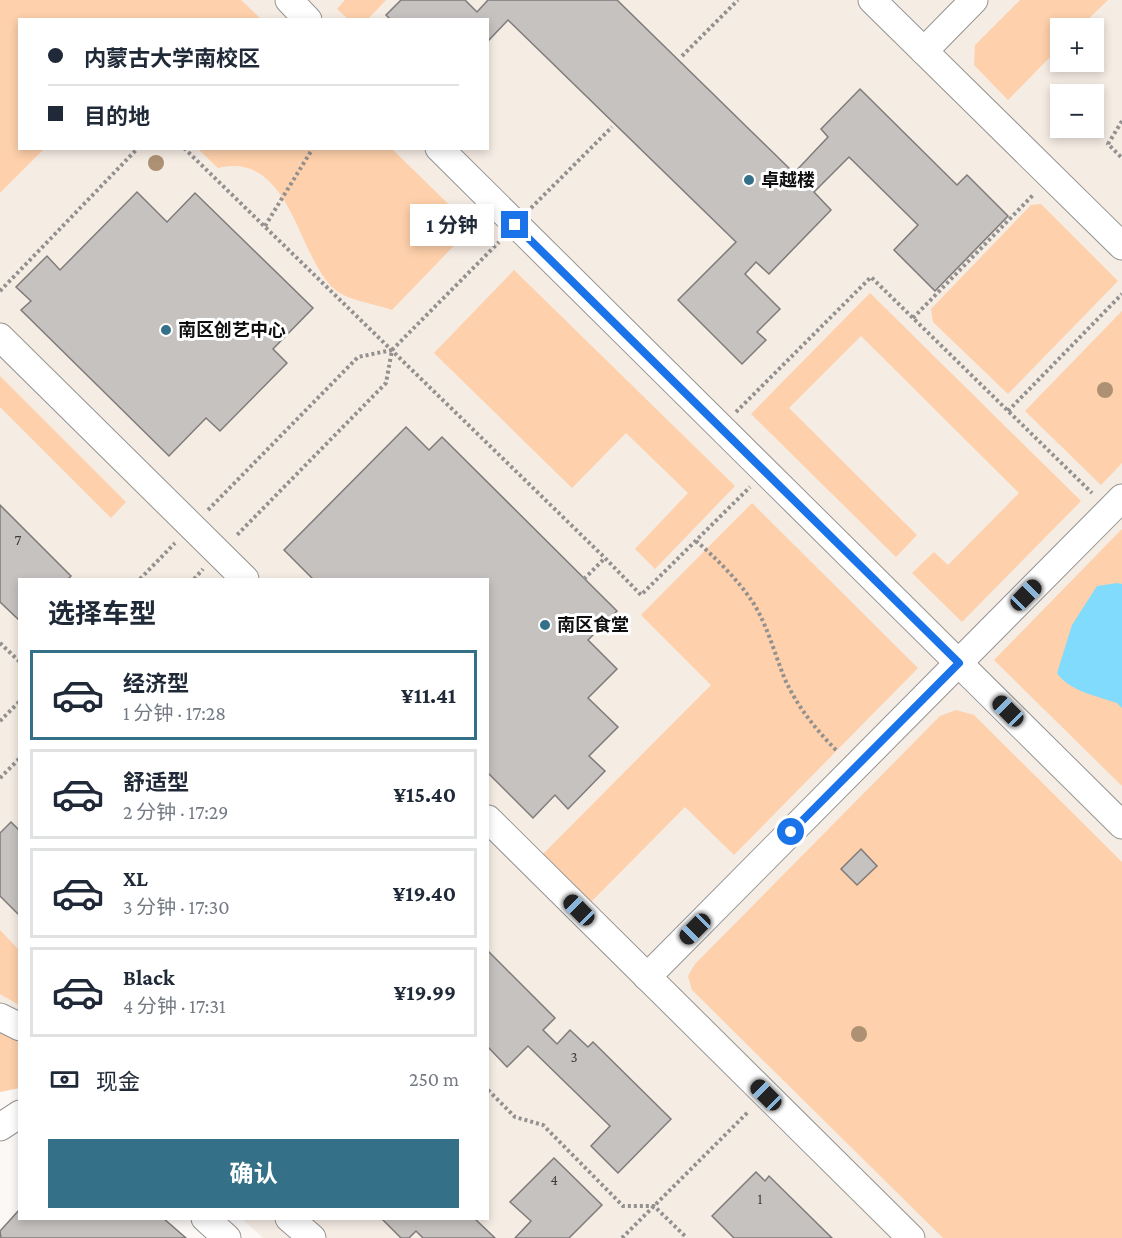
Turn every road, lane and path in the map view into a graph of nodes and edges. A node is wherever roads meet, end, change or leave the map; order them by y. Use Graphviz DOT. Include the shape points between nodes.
graph roads {
  1 [pos="289,0"];
  2 [pos="738,0"];
  3 [pos="872,0"];
  4 [pos="974,0"];
  5 [pos="306,18"];
  6 [pos="924,51"];
  7 [pos="682,56"];
  8 [pos="1122,121"];
  9 [pos="136,150"];
  10 [pos="186,150"];
  11 [pos="312,150"];
  12 [pos="441,150"];
  13 [pos="1122,158"];
  14 [pos="1051,176"];
  15 [pos="265,226"];
  16 [pos="1122,246"];
  17 [pos="0,291"];
  18 [pos="1122,294"];
  19 [pos="913,318"];
  20 [pos="0,337"];
  21 [pos="392,350"];
  22 [pos="1008,411"];
  23 [pos="721,427"];
  24 [pos="765,471"];
  25 [pos="1116,504"];
  26 [pos="192,526"];
  27 [pos="696,541"];
  28 [pos="219,553"];
  29 [pos="604,558"];
  30 [pos="141,578"];
  31 [pos="195,578"];
  32 [pos="244,578"];
  33 [pos="584,579"];
  34 [pos="0,643"];
  35 [pos="18,660"];
  36 [pos="959,663"];
  37 [pos="18,703"];
  38 [pos="0,721"];
  39 [pos="18,760"];
  40 [pos="855,767"];
  41 [pos="0,778"];
  42 [pos="489,820"];
  43 [pos="1122,825"];
  44 [pos="647,977"];
  45 [pos="0,1017"];
  46 [pos="18,1026"];
  47 [pos="489,1091"];
  48 [pos="766,1095"];
  49 [pos="18,1115"];
  50 [pos="0,1127"];
  51 [pos="654,1206"];
  52 [pos="207,1220"];
  53 [pos="292,1220"];
  54 [pos="227,1238"];
  55 [pos="312,1238"];
  56 [pos="622,1238"];
  57 [pos="687,1238"];
  58 [pos="911,1238"];
  1 -- 5 [label="lane"];
  2 -- 7 [label="path"];
  3 -- 6 [label="lane"];
  4 -- 6 [label="lane"];
  6 -- 14 [label="lane"];
  8 -- 13 [label="path" via="1108,144"];
  9 -- 17 [label="path"];
  10 -- 15 [label="path"];
  11 -- 15 [label="path"];
  12 -- 23 [label="lane"];
  14 -- 16 [label="lane"];
  14 -- 19 [label="path"];
  15 -- 21 [label="path"];
  18 -- 22 [label="path"];
  19 -- 22 [label="path"];
  19 -- 23 [label="path" via="872,277"];
  20 -- 26 [label="lane"];
  21 -- 26 [label="path" via="358,357"];
  21 -- 28 [label="path" via="386,383"];
  21 -- 29 [label="path"];
  22 -- 25 [label="path"];
  23 -- 24 [label="lane"];
  24 -- 27 [label="path"];
  24 -- 36 [label="lane"];
  25 -- 36 [label="lane"];
  26 -- 28 [label="lane"];
  26 -- 30 [label="path"];
  27 -- 29 [label="path" via="641,595"];
  27 -- 40 [label="path" via="752,602 800,707 820,734"];
  28 -- 31 [label="path"];
  28 -- 32 [label="lane"];
  29 -- 33 [label="path"];
  34 -- 35 [label="path"];
  36 -- 40 [label="lane"];
  36 -- 43 [label="lane"];
  37 -- 38 [label="path"];
  39 -- 41 [label="path"];
  40 -- 44 [label="lane"];
  42 -- 44 [label="lane"];
  44 -- 48 [label="lane"];
  45 -- 46 [label="lane"];
  47 -- 51 [label="path" via="515,1117 543,1125 623,1206"];
  48 -- 51 [label="path"];
  48 -- 58 [label="lane"];
  49 -- 50 [label="lane"];
  51 -- 56 [label="path"];
  51 -- 57 [label="path"];
  52 -- 54 [label="lane"];
  53 -- 55 [label="lane"];
}
